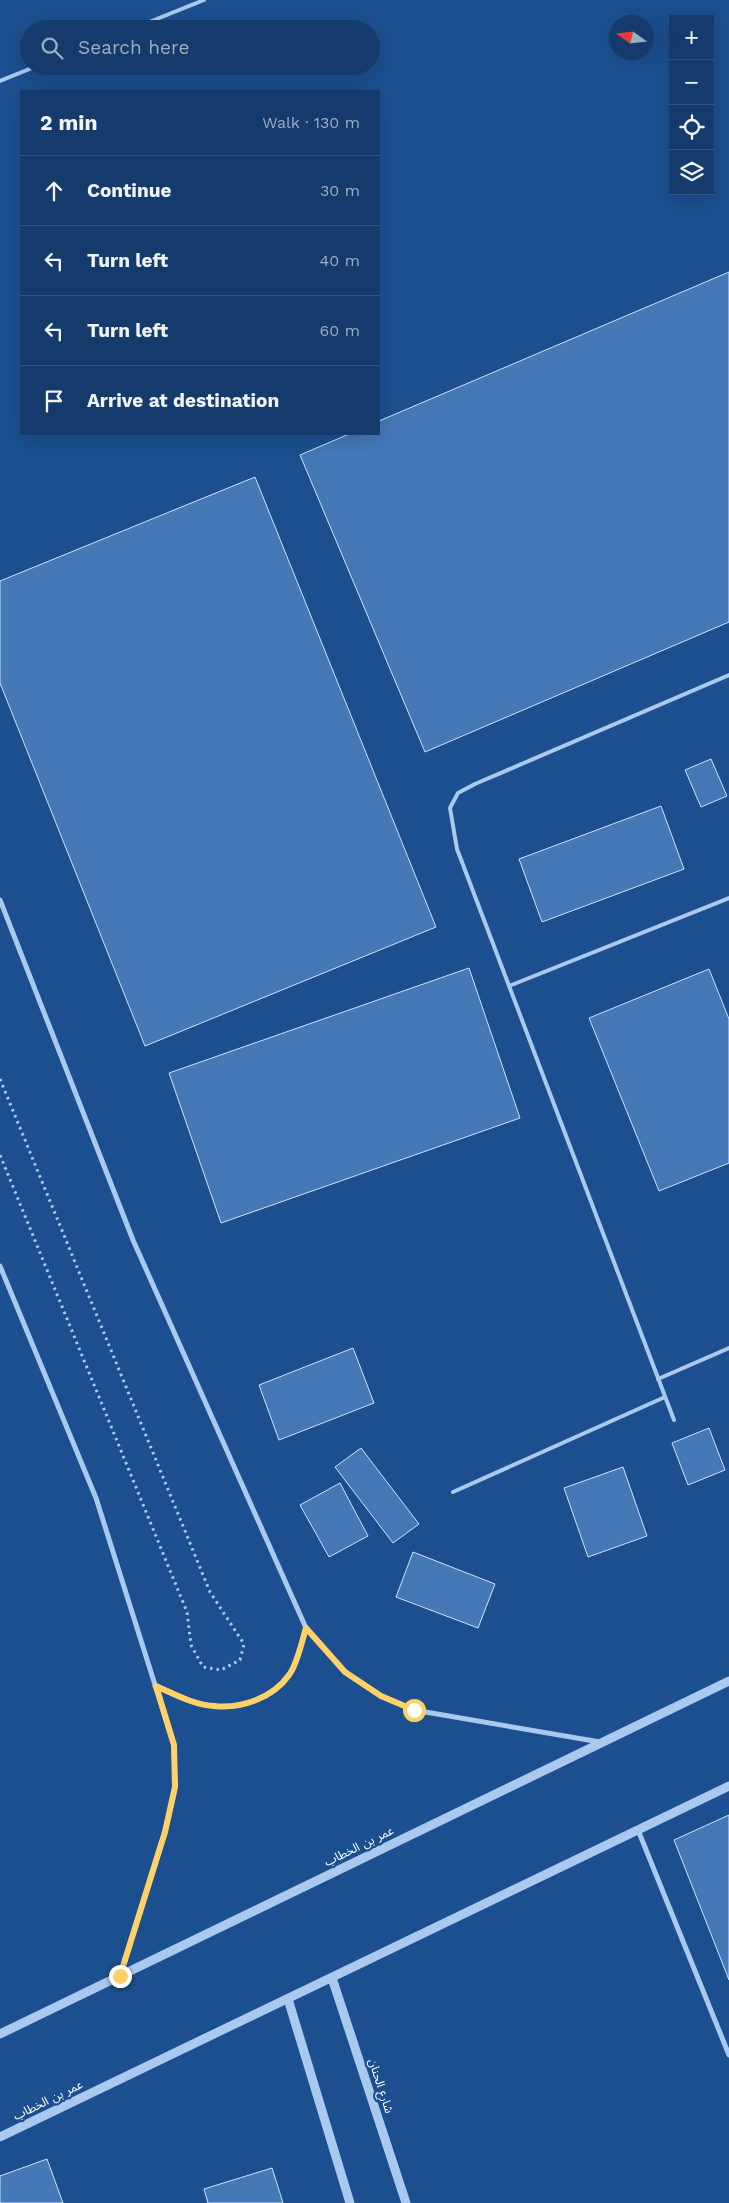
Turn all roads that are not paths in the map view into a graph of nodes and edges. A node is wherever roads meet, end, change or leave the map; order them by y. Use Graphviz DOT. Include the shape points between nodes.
graph roads {
  1 [pos="204,0"];
  2 [pos="154,20"];
  3 [pos="20,73"];
  4 [pos="0,81"];
  5 [pos="729,675"];
  6 [pos="729,898"];
  7 [pos="0,900"];
  8 [pos="509,986"];
  9 [pos="0,1266"];
  10 [pos="729,1348"];
  11 [pos="658,1379"];
  12 [pos="665,1398"];
  13 [pos="674,1420"];
  14 [pos="453,1492"];
  15 [pos="306,1628"];
  16 [pos="729,1681"];
  17 [pos="156,1686"];
  18 [pos="603,1742"];
  19 [pos="729,1786"];
  20 [pos="638,1830"];
  21 [pos="120,1976"];
  22 [pos="332,1978"];
  23 [pos="288,1999"];
  24 [pos="0,2034"];
  25 [pos="729,2055"];
  26 [pos="0,2137"];
  27 [pos="350,2203"];
  28 [pos="406,2203"];
  1 -- 2 [label="lane"];
  3 -- 4 [label="lane"];
  5 -- 8 [label="lane" via="458,793 450,808 457,848"];
  6 -- 8 [label="lane"];
  7 -- 15 [label="street" via="133,1240"];
  8 -- 11 [label="lane"];
  9 -- 17 [label="street" via="96,1498"];
  10 -- 11 [label="lane"];
  11 -- 12 [label="lane"];
  12 -- 13 [label="lane"];
  12 -- 14 [label="lane"];
  15 -- 17 [label="street" via="290,1675 270,1694 246,1704 214,1706 186,1699"];
  15 -- 18 [label="street" via="345,1672 381,1696 414,1710"];
  16 -- 18 [label="street, عمر بن الخطاب"];
  17 -- 21 [label="street" via="174,1745 175,1787 165,1832"];
  18 -- 21 [label="street, عمر بن الخطاب"];
  19 -- 20 [label="street, عمر بن الخطاب"];
  20 -- 22 [label="street, عمر بن الخطاب"];
  20 -- 25 [label="street"];
  21 -- 24 [label="street, عمر بن الخطاب"];
  22 -- 23 [label="street, عمر بن الخطاب"];
  22 -- 28 [label="street, شارع الحنان"];
  23 -- 26 [label="street, عمر بن الخطاب"];
  23 -- 27 [label="street"];
}
